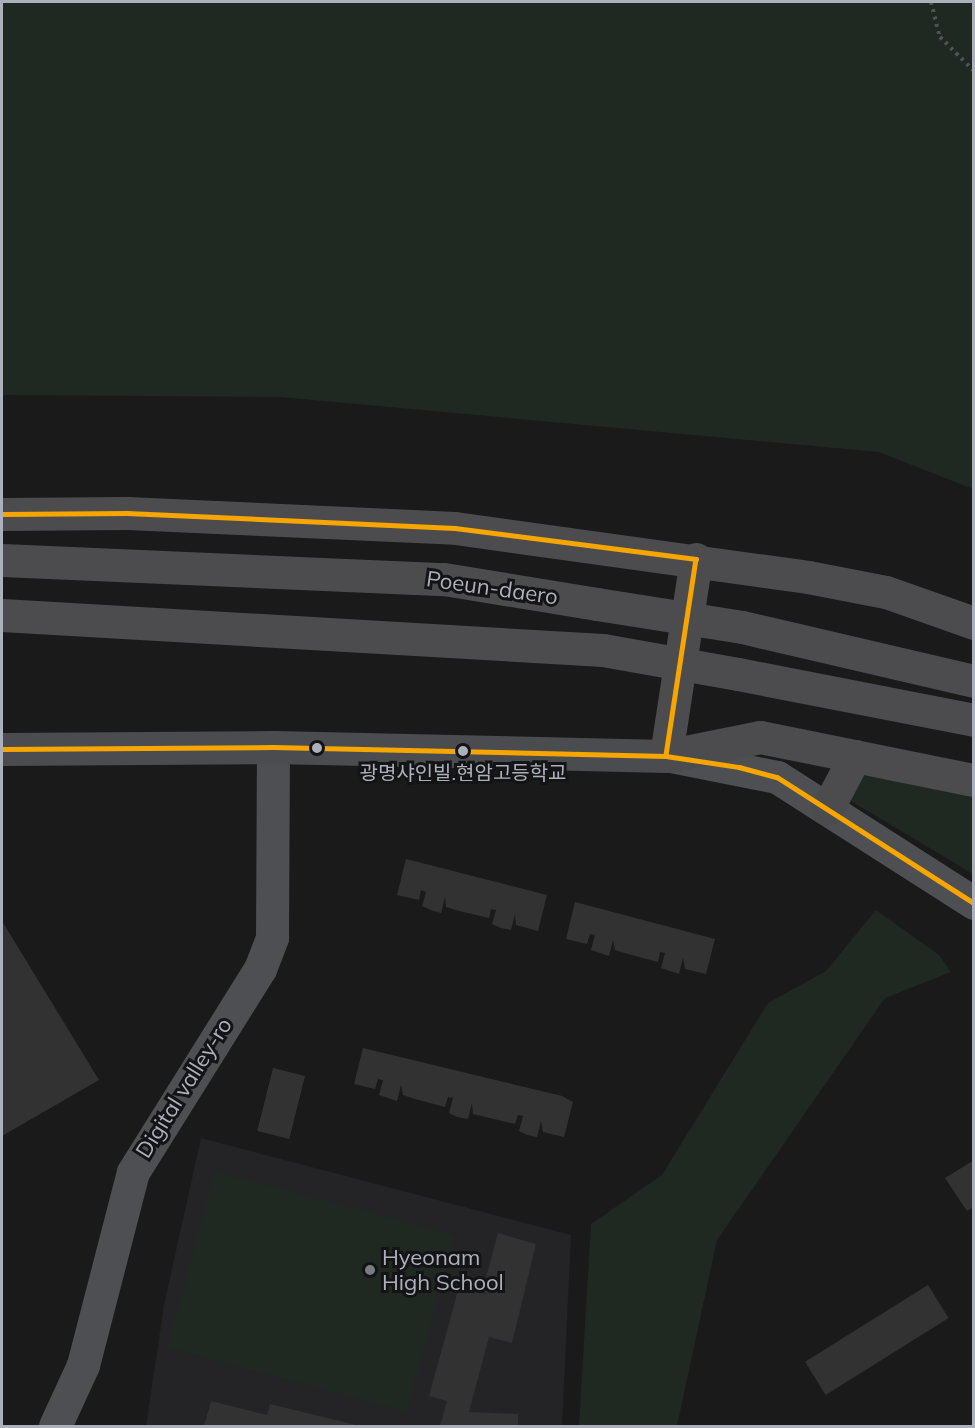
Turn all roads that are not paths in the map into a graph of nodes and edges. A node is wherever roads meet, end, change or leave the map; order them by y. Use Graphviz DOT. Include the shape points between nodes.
graph roads {
  1 [pos="2,514"];
  2 [pos="696,559"];
  3 [pos="2,560"];
  4 [pos="2,615"];
  5 [pos="974,623"];
  6 [pos="974,681"];
  7 [pos="974,720"];
  8 [pos="273,747"];
  9 [pos="2,750"];
  10 [pos="666,756"];
  11 [pos="855,756"];
  12 [pos="974,780"];
  13 [pos="827,809"];
  14 [pos="974,903"];
  15 [pos="83,1365"];
  16 [pos="55,1426"];
  17 [pos="85,1426"];
  1 -- 2 [label="highway" via="127,513 455,528"];
  2 -- 5 [label="highway" via="886,592"];
  2 -- 10 [label="highway"];
  3 -- 6 [label="highway, Poeun-daero, bridge" via="444,579 742,627"];
  4 -- 7 [label="highway, bridge" via="603,650"];
  8 -- 9 [label="main road"];
  8 -- 10 [label="main road"];
  8 -- 15 [label="street, Digital valley-ro" via="272,937 260,969 133,1172"];
  10 -- 11 [label="highway" via="760,737"];
  10 -- 13 [label="street" via="777,777"];
  11 -- 12 [label="highway"];
  11 -- 13 [label="highway"];
  13 -- 14 [label="street"];
  15 -- 16 [label="street, Digital valley-ro"];
  15 -- 17 [label="street"];
}
